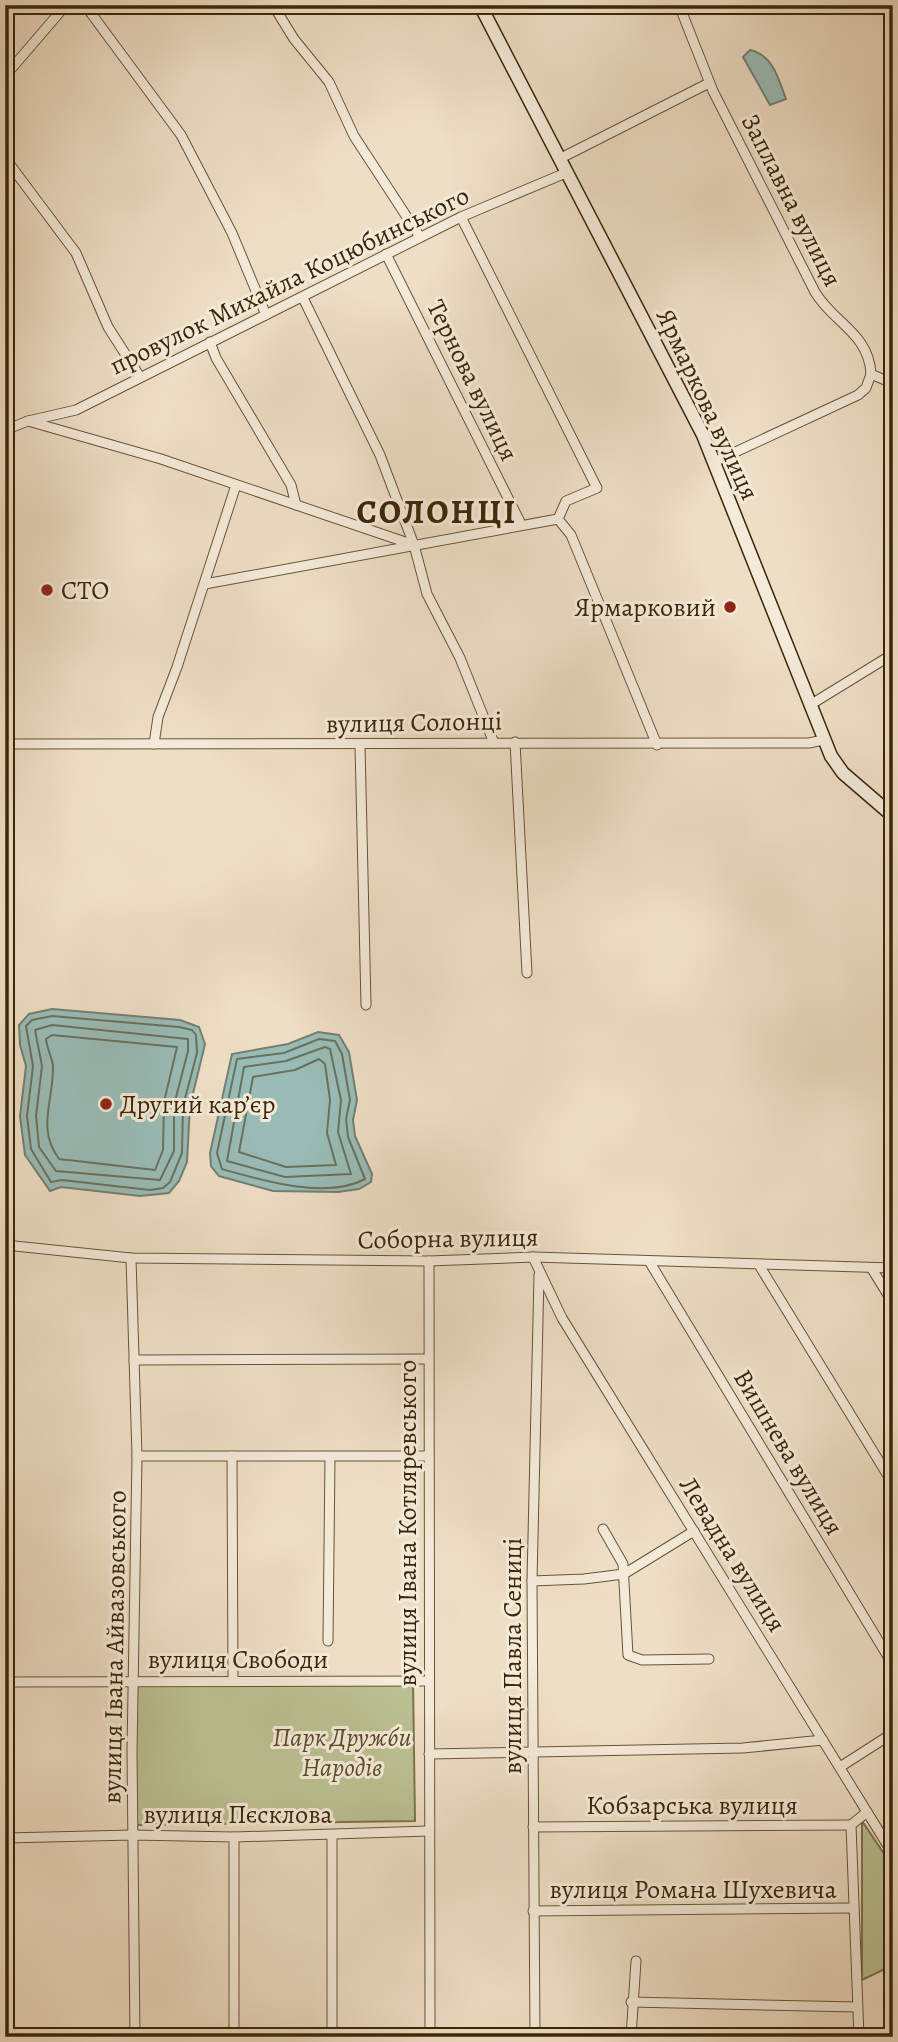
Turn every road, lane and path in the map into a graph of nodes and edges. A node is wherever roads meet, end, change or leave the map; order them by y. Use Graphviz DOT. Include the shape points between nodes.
graph roads {
  1 [pos="66,5"];
  2 [pos="85,5"];
  3 [pos="273,5"];
  4 [pos="480,5"];
  5 [pos="679,5"];
  6 [pos="5,76"];
  7 [pos="709,83"];
  8 [pos="5,158"];
  9 [pos="561,158"];
  10 [pos="568,172"];
  11 [pos="461,217"];
  12 [pos="420,237"];
  13 [pos="386,254"];
  14 [pos="303,298"];
  15 [pos="266,315"];
  16 [pos="210,342"];
  17 [pos="872,374"];
  18 [pos="140,377"];
  19 [pos="893,392"];
  20 [pos="28,421"];
  21 [pos="5,430"];
  22 [pos="714,461"];
  23 [pos="236,485"];
  24 [pos="296,505"];
  25 [pos="558,519"];
  26 [pos="522,524"];
  27 [pos="414,545"];
  28 [pos="205,584"];
  29 [pos="5,629"];
  30 [pos="893,654"];
  31 [pos="810,705"];
  32 [pos="823,740"];
  33 [pos="5,742"];
  34 [pos="515,742"];
  35 [pos="494,743"];
  36 [pos="154,744"];
  37 [pos="360,744"];
  38 [pos="657,745"];
  39 [pos="893,816"];
  40 [pos="527,973"];
  41 [pos="366,1005"];
  42 [pos="5,1245"];
  43 [pos="533,1257"];
  44 [pos="131,1258"];
  45 [pos="429,1261"];
  46 [pos="649,1261"];
  47 [pos="759,1265"];
  48 [pos="893,1268"];
  49 [pos="872,1269"];
  50 [pos="539,1275"];
  51 [pos="893,1303"];
  52 [pos="428,1359"];
  53 [pos="134,1360"];
  54 [pos="137,1456"];
  55 [pos="232,1456"];
  56 [pos="429,1456"];
  57 [pos="330,1457"];
  58 [pos="893,1484"];
  59 [pos="603,1529"];
  60 [pos="694,1531"];
  61 [pos="624,1574"];
  62 [pos="532,1581"];
  63 [pos="328,1640"];
  64 [pos="709,1658"];
  65 [pos="893,1665"];
  66 [pos="134,1680"];
  67 [pos="233,1681"];
  68 [pos="429,1681"];
  69 [pos="5,1682"];
  70 [pos="893,1733"];
  71 [pos="823,1740"];
  72 [pos="533,1751"];
  73 [pos="429,1754"];
  74 [pos="840,1767"];
  75 [pos="867,1812"];
  76 [pos="851,1825"];
  77 [pos="533,1827"];
  78 [pos="429,1831"];
  79 [pos="133,1835"];
  80 [pos="332,1835"];
  81 [pos="234,1837"];
  82 [pos="5,1838"];
  83 [pos="893,1854"];
  84 [pos="854,1908"];
  85 [pos="533,1911"];
  86 [pos="636,1961"];
  87 [pos="631,2003"];
  88 [pos="857,2007"];
  89 [pos="135,2037"];
  90 [pos="234,2037"];
  91 [pos="332,2037"];
  92 [pos="430,2037"];
  93 [pos="535,2037"];
  94 [pos="631,2037"];
  95 [pos="859,2037"];
  1 -- 6 [label="street"];
  2 -- 15 [label="street" via="181,135 232,233"];
  3 -- 12 [label="street" via="329,82 354,136"];
  4 -- 9 [label="main road, Ярмаркова вулиця"];
  5 -- 7 [label="street, Заплавна вулиця"];
  7 -- 9 [label="street"];
  7 -- 17 [label="street, Заплавна вулиця" via="815,292 861,340"];
  8 -- 18 [label="street" via="76,253 108,327"];
  9 -- 10 [label="main road, Ярмаркова вулиця"];
  10 -- 11 [label="street, провулок Михайла Коцюбинського"];
  10 -- 22 [label="main road, Ярмаркова вулиця"];
  11 -- 12 [label="street, провулок Михайла Коцюбинського"];
  11 -- 25 [label="street" via="597,488 566,501"];
  12 -- 13 [label="street, провулок Михайла Коцюбинського"];
  13 -- 14 [label="street, провулок Михайла Коцюбинського"];
  13 -- 26 [label="street, Тернова вулиця"];
  14 -- 15 [label="street, провулок Михайла Коцюбинського"];
  14 -- 27 [label="street" via="376,446"];
  15 -- 16 [label="street, провулок Михайла Коцюбинського"];
  16 -- 18 [label="street, провулок Михайла Коцюбинського"];
  16 -- 24 [label="street" via="285,475"];
  17 -- 19 [label="street" via="887,381"];
  17 -- 22 [label="street" via="858,395"];
  18 -- 20 [label="street, провулок Михайла Коцюбинського" via="76,410"];
  20 -- 21 [label="street, провулок Михайла Коцюбинського"];
  20 -- 23 [label="street"];
  22 -- 31 [label="main road, Ярмаркова вулиця"];
  23 -- 24 [label="street"];
  23 -- 28 [label="street"];
  24 -- 27 [label="street"];
  25 -- 26 [label="street"];
  25 -- 38 [label="street" via="570,535"];
  26 -- 27 [label="street"];
  27 -- 28 [label="street"];
  27 -- 35 [label="street" via="427,594 460,658"];
  28 -- 36 [label="street" via="158,717"];
  29 -- 33 [label="street"];
  30 -- 31 [label="street"];
  31 -- 32 [label="main road, Ярмаркова вулиця"];
  32 -- 38 [label="street, вулиця Солонці"];
  32 -- 39 [label="main road, Ярмаркова вулиця" via="843,773"];
  33 -- 36 [label="street, вулиця Солонці"];
  34 -- 35 [label="street, вулиця Солонці"];
  34 -- 38 [label="street, вулиця Солонці"];
  34 -- 40 [label="street"];
  35 -- 37 [label="street, вулиця Солонці"];
  36 -- 37 [label="street, вулиця Солонці"];
  37 -- 41 [label="street"];
  42 -- 44 [label="street, Соборна вулиця"];
  43 -- 45 [label="street, Соборна вулиця"];
  43 -- 46 [label="street, Соборна вулиця"];
  43 -- 50 [label="street"];
  44 -- 45 [label="street, Соборна вулиця"];
  44 -- 53 [label="street, вулиця Івана Айвазовського"];
  45 -- 52 [label="street, вулиця Івана Котляревського"];
  46 -- 47 [label="street, Соборна вулиця"];
  46 -- 65 [label="street, Вишнева вулиця"];
  47 -- 49 [label="street, Соборна вулиця"];
  47 -- 58 [label="street"];
  48 -- 49 [label="street, Соборна вулиця"];
  49 -- 51 [label="street"];
  50 -- 60 [label="street, Левадна вулиця"];
  50 -- 62 [label="street, вулиця Павла Сениці"];
  52 -- 53 [label="street"];
  52 -- 56 [label="street, вулиця Івана Котляревського"];
  53 -- 54 [label="street, вулиця Івана Айвазовського"];
  54 -- 55 [label="street"];
  54 -- 66 [label="street, вулиця Івана Айвазовського"];
  55 -- 57 [label="street"];
  55 -- 67 [label="street"];
  56 -- 57 [label="street"];
  56 -- 68 [label="street, вулиця Івана Котляревського"];
  57 -- 63 [label="street"];
  59 -- 61 [label="street" via="621,1559"];
  60 -- 61 [label="street"];
  60 -- 71 [label="street, Левадна вулиця"];
  61 -- 62 [label="street"];
  61 -- 64 [label="street" via="628,1656 642,1660"];
  62 -- 72 [label="street, вулиця Павла Сениці"];
  66 -- 67 [label="street, вулиця Свободи"];
  66 -- 69 [label="street, вулиця Свободи"];
  66 -- 79 [label="street, вулиця Івана Айвазовського"];
  67 -- 68 [label="street, вулиця Свободи"];
  68 -- 73 [label="street, вулиця Івана Котляревського"];
  70 -- 74 [label="street"];
  71 -- 72 [label="street" via="743,1748"];
  71 -- 74 [label="street, Левадна вулиця"];
  72 -- 73 [label="street"];
  72 -- 77 [label="street, вулиця Павла Сениці"];
  73 -- 78 [label="street, вулиця Івана Котляревського"];
  74 -- 75 [label="street, Левадна вулиця"];
  75 -- 76 [label="street"];
  75 -- 83 [label="street, Левадна вулиця"];
  76 -- 77 [label="street, Кобзарська вулиця"];
  76 -- 84 [label="street"];
  77 -- 85 [label="street, вулиця Павла Сениці"];
  78 -- 80 [label="street, вулиця Пєсклова"];
  78 -- 92 [label="street, вулиця Івана Котляревського"];
  79 -- 81 [label="street, вулиця Пєсклова"];
  79 -- 82 [label="street, вулиця Пєсклова"];
  79 -- 89 [label="street, вулиця Івана Айвазовського"];
  80 -- 81 [label="street, вулиця Пєсклова"];
  80 -- 91 [label="street"];
  81 -- 90 [label="street"];
  84 -- 85 [label="street, вулиця Романа Шухевича"];
  84 -- 88 [label="street"];
  85 -- 93 [label="street, вулиця Павла Сениці"];
  86 -- 87 [label="street"];
  87 -- 88 [label="street"];
  87 -- 94 [label="street"];
  88 -- 95 [label="street"];
}
